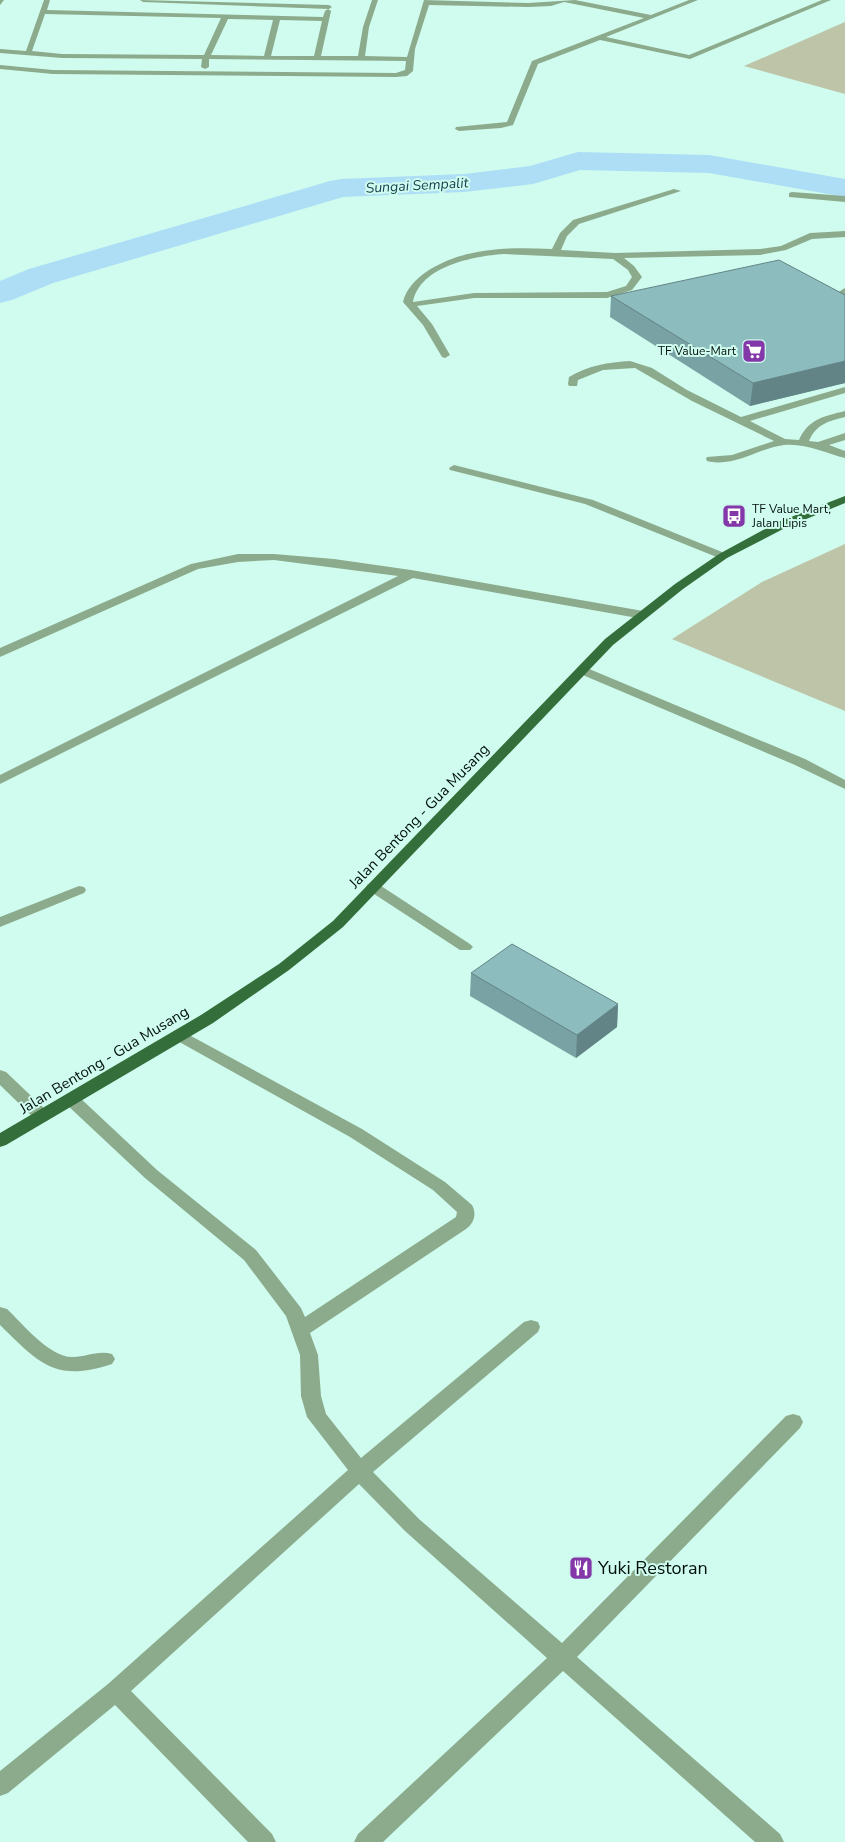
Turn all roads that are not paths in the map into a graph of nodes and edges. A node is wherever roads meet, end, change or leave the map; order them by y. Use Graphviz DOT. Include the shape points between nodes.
graph roads {
  1 [pos="47,0"];
  2 [pos="142,0"];
  3 [pos="375,0"];
  4 [pos="563,0"];
  5 [pos="695,0"];
  6 [pos="828,0"];
  7 [pos="193,1"];
  8 [pos="426,2"];
  9 [pos="330,4"];
  10 [pos="42,12"];
  11 [pos="183,16"];
  12 [pos="225,17"];
  13 [pos="650,17"];
  14 [pos="277,19"];
  15 [pos="327,19"];
  16 [pos="600,38"];
  17 [pos="0,51"];
  18 [pos="28,54"];
  19 [pos="62,56"];
  20 [pos="206,58"];
  21 [pos="267,58"];
  22 [pos="317,58"];
  23 [pos="361,59"];
  24 [pos="410,59"];
  25 [pos="0,67"];
  26 [pos="53,72"];
  27 [pos="204,74"];
  28 [pos="459,129"];
  29 [pos="678,192"];
  30 [pos="792,196"];
  31 [pos="845,199"];
  32 [pos="845,234"];
  33 [pos="556,252"];
  34 [pos="615,256"];
  35 [pos="845,292"];
  36 [pos="410,305"];
  37 [pos="845,306"];
  38 [pos="445,355"];
  39 [pos="572,384"];
  40 [pos="845,390"];
  41 [pos="845,414"];
  42 [pos="742,420"];
  43 [pos="845,436"];
  44 [pos="783,442"];
  45 [pos="803,443"];
  46 [pos="819,445"];
  47 [pos="845,455"];
  48 [pos="712,459"];
  49 [pos="454,468"];
  50 [pos="845,499"];
  51 [pos="723,556"];
  52 [pos="412,574"];
  53 [pos="643,614"];
  54 [pos="0,653"];
  55 [pos="582,670"];
  56 [pos="0,780"];
  57 [pos="845,784"];
  58 [pos="374,887"];
  59 [pos="79,890"];
  60 [pos="0,922"];
  61 [pos="465,947"];
  62 [pos="180,1035"];
  63 [pos="0,1076"];
  64 [pos="72,1100"];
  65 [pos="42,1116"];
  66 [pos="0,1141"];
  67 [pos="0,1314"];
  68 [pos="531,1327"];
  69 [pos="300,1330"];
  70 [pos="105,1359"];
  71 [pos="793,1422"];
  72 [pos="360,1471"];
  73 [pos="562,1658"];
  74 [pos="116,1691"];
  75 [pos="0,1784"];
  76 [pos="264,1842"];
  77 [pos="366,1842"];
  78 [pos="772,1842"];
  1 -- 10 [label="street"];
  2 -- 7 [label="street"];
  3 -- 23 [label="street" via="366,27"];
  4 -- 8 [label="street" via="528,5"];
  4 -- 13 [label="street"];
  5 -- 13 [label="street"];
  6 -- 16 [label="street" via="690,57"];
  7 -- 9 [label="street"];
  7 -- 11 [label="street"];
  8 -- 24 [label="street"];
  9 -- 15 [label="street"];
  10 -- 11 [label="street"];
  10 -- 18 [label="street"];
  11 -- 12 [label="street"];
  12 -- 14 [label="street"];
  12 -- 20 [label="street"];
  13 -- 16 [label="street"];
  14 -- 15 [label="street"];
  14 -- 21 [label="street"];
  15 -- 22 [label="street"];
  16 -- 28 [label="street" via="535,63 510,123"];
  17 -- 18 [label="street"];
  18 -- 19 [label="street"];
  19 -- 20 [label="street"];
  19 -- 26 [label="street"];
  20 -- 21 [label="street"];
  20 -- 27 [label="street"];
  21 -- 22 [label="street"];
  22 -- 23 [label="street"];
  23 -- 24 [label="street"];
  24 -- 27 [label="street" via="409,71 401,75"];
  25 -- 26 [label="street"];
  26 -- 27 [label="street"];
  29 -- 33 [label="street" via="576,222 563,235"];
  30 -- 31 [label="street"];
  32 -- 34 [label="street" via="810,236 783,248 760,252"];
  33 -- 34 [label="street"];
  33 -- 36 [label="street" via="486,253 447,263 414,286 408,302"];
  34 -- 36 [label="street" via="637,277 635,284 627,290 604,295 460,296"];
  35 -- 37 [label="street" via="842,293"];
  36 -- 38 [label="street" via="427,324"];
  39 -- 42 [label="street" via="577,376 619,364 636,366"];
  40 -- 42 [label="street"];
  41 -- 45 [label="street" via="813,425"];
  42 -- 44 [label="street"];
  43 -- 46 [label="street"];
  44 -- 45 [label="street"];
  44 -- 48 [label="street" via="733,458"];
  45 -- 46 [label="street"];
  46 -- 47 [label="street"];
  49 -- 51 [label="street" via="589,502"];
  50 -- 51 [label="main road, Jalan Bentong - Gua Musang" via="781,526"];
  51 -- 53 [label="main road, Jalan Bentong - Gua Musang"];
  52 -- 53 [label="street"];
  52 -- 54 [label="street" via="274,557 214,561 195,566"];
  52 -- 56 [label="street"];
  53 -- 55 [label="main road, Jalan Bentong - Gua Musang"];
  55 -- 57 [label="street"];
  55 -- 58 [label="main road, Jalan Bentong - Gua Musang"];
  58 -- 61 [label="street"];
  58 -- 62 [label="main road, Jalan Bentong - Gua Musang" via="338,924 284,967"];
  59 -- 60 [label="street"];
  62 -- 64 [label="main road, Jalan Bentong - Gua Musang"];
  62 -- 69 [label="street" via="356,1133 439,1186 466,1210 465,1220 460,1224"];
  63 -- 65 [label="street"];
  64 -- 65 [label="main road, Jalan Bentong - Gua Musang"];
  64 -- 69 [label="street" via="151,1174 250,1255 294,1312"];
  65 -- 66 [label="main road, Jalan Bentong - Gua Musang"];
  67 -- 70 [label="street" via="49,1358 77,1365"];
  68 -- 72 [label="street"];
  69 -- 72 [label="street" via="309,1355 311,1396 317,1417"];
  71 -- 73 [label="street"];
  72 -- 73 [label="street" via="412,1525"];
  72 -- 74 [label="street"];
  73 -- 77 [label="street"];
  73 -- 78 [label="street"];
  74 -- 75 [label="street"];
  74 -- 76 [label="street"];
}
